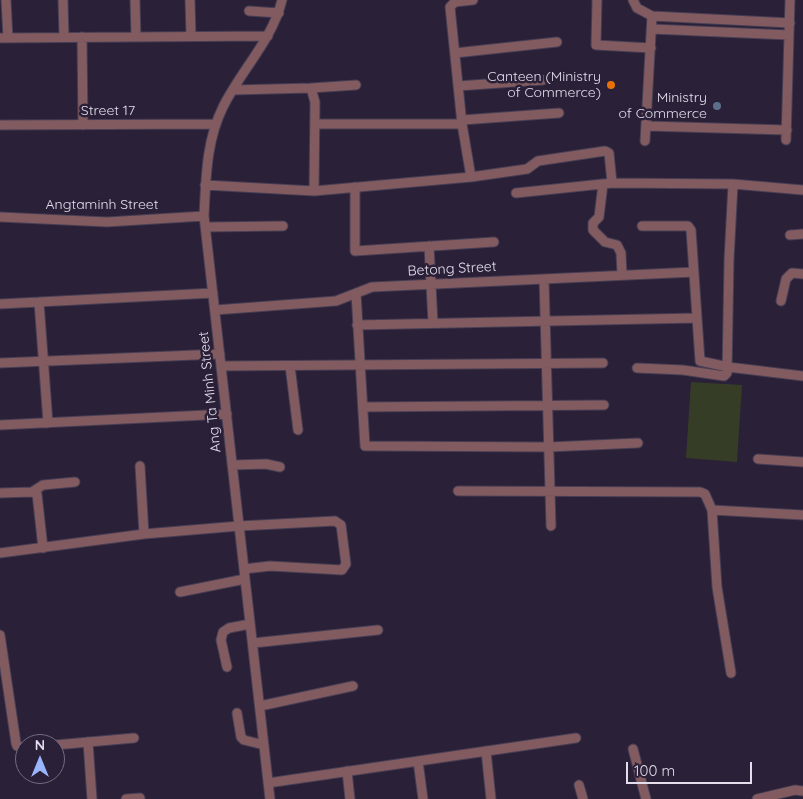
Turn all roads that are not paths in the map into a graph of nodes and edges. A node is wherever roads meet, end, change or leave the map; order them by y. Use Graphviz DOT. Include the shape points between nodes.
graph roads {
  1 [pos="6,0"];
  2 [pos="63,0"];
  3 [pos="136,0"];
  4 [pos="190,0"];
  5 [pos="282,0"];
  6 [pos="473,0"];
  7 [pos="597,0"];
  8 [pos="633,0"];
  9 [pos="790,0"];
  10 [pos="249,11"];
  11 [pos="279,13"];
  12 [pos="652,16"];
  13 [pos="790,23"];
  14 [pos="652,30"];
  15 [pos="789,35"];
  16 [pos="191,36"];
  17 [pos="268,36"];
  18 [pos="64,37"];
  19 [pos="82,37"];
  20 [pos="136,37"];
  21 [pos="4,38"];
  22 [pos="557,42"];
  23 [pos="651,48"];
  24 [pos="456,53"];
  25 [pos="543,80"];
  26 [pos="356,85"];
  27 [pos="458,86"];
  28 [pos="311,88"];
  29 [pos="233,90"];
  30 [pos="559,112"];
  31 [pos="462,122"];
  32 [pos="215,124"];
  33 [pos="315,124"];
  34 [pos="0,125"];
  35 [pos="82,125"];
  36 [pos="646,126"];
  37 [pos="787,130"];
  38 [pos="786,140"];
  39 [pos="645,141"];
  40 [pos="470,177"];
  41 [pos="607,184"];
  42 [pos="733,184"];
  43 [pos="205,186"];
  44 [pos="355,187"];
  45 [pos="803,190"];
  46 [pos="314,191"];
  47 [pos="516,193"];
  48 [pos="204,216"];
  49 [pos="0,217"];
  50 [pos="283,226"];
  51 [pos="642,226"];
  52 [pos="206,227"];
  53 [pos="803,234"];
  54 [pos="790,235"];
  55 [pos="494,242"];
  56 [pos="429,246"];
  57 [pos="694,272"];
  58 [pos="803,274"];
  59 [pos="622,275"];
  60 [pos="544,279"];
  61 [pos="431,284"];
  62 [pos="213,293"];
  63 [pos="356,293"];
  64 [pos="781,300"];
  65 [pos="39,302"];
  66 [pos="0,304"];
  67 [pos="215,310"];
  68 [pos="698,318"];
  69 [pos="545,321"];
  70 [pos="433,323"];
  71 [pos="357,325"];
  72 [pos="220,354"];
  73 [pos="43,362"];
  74 [pos="0,363"];
  75 [pos="604,363"];
  76 [pos="546,364"];
  77 [pos="221,366"];
  78 [pos="290,366"];
  79 [pos="361,367"];
  80 [pos="728,367"];
  81 [pos="637,368"];
  82 [pos="803,376"];
  83 [pos="547,405"];
  84 [pos="604,405"];
  85 [pos="363,407"];
  86 [pos="227,414"];
  87 [pos="48,423"];
  88 [pos="0,425"];
  89 [pos="298,430"];
  90 [pos="638,443"];
  91 [pos="549,447"];
  92 [pos="758,460"];
  93 [pos="803,462"];
  94 [pos="140,466"];
  95 [pos="232,466"];
  96 [pos="280,467"];
  97 [pos="75,482"];
  98 [pos="458,491"];
  99 [pos="32,492"];
  100 [pos="550,492"];
  101 [pos="0,493"];
  102 [pos="712,510"];
  103 [pos="803,515"];
  104 [pos="239,526"];
  105 [pos="551,526"];
  106 [pos="144,534"];
  107 [pos="43,548"];
  108 [pos="0,553"];
  109 [pos="245,574"];
  110 [pos="180,592"];
  111 [pos="250,624"];
  112 [pos="378,630"];
  113 [pos="0,635"];
  114 [pos="252,643"];
  115 [pos="226,667"];
  116 [pos="731,673"];
  117 [pos="353,686"];
  118 [pos="4,688"];
  119 [pos="260,706"];
  120 [pos="237,713"];
  121 [pos="17,734"];
  122 [pos="134,738"];
  123 [pos="576,738"];
  124 [pos="88,742"];
  125 [pos="65,744"];
  126 [pos="264,745"];
  127 [pos="633,749"];
  128 [pos="486,751"];
  129 [pos="418,762"];
  130 [pos="347,771"];
  131 [pos="268,783"];
  132 [pos="579,785"];
  133 [pos="803,791"];
  134 [pos="140,798"];
  135 [pos="92,799"];
  136 [pos="126,799"];
  137 [pos="270,799"];
  138 [pos="350,799"];
  139 [pos="423,799"];
  140 [pos="491,799"];
  141 [pos="583,799"];
  142 [pos="646,799"];
  143 [pos="757,799"];
  1 -- 21 [label="street"];
  2 -- 18 [label="street"];
  3 -- 20 [label="street"];
  4 -- 16 [label="street"];
  5 -- 11 [label="street, Ang Ta Minh Street"];
  6 -- 24 [label="street" via="450,6"];
  7 -- 23 [label="street" via="596,45"];
  8 -- 12 [label="street" via="637,8"];
  9 -- 13 [label="street"];
  10 -- 11 [label="street"];
  11 -- 17 [label="street, Ang Ta Minh Street"];
  12 -- 13 [label="street"];
  12 -- 14 [label="street"];
  13 -- 15 [label="street"];
  14 -- 15 [label="street"];
  14 -- 23 [label="street"];
  15 -- 37 [label="street"];
  16 -- 17 [label="street"];
  16 -- 20 [label="street"];
  17 -- 29 [label="street, Ang Ta Minh Street"];
  18 -- 19 [label="street"];
  18 -- 21 [label="street"];
  19 -- 20 [label="street"];
  19 -- 35 [label="street"];
  22 -- 24 [label="street"];
  23 -- 36 [label="street"];
  24 -- 27 [label="street"];
  25 -- 27 [label="street"];
  26 -- 28 [label="street"];
  27 -- 31 [label="street"];
  28 -- 29 [label="street"];
  28 -- 33 [label="street"];
  29 -- 32 [label="street, Ang Ta Minh Street"];
  30 -- 31 [label="street"];
  31 -- 33 [label="street"];
  31 -- 40 [label="street"];
  32 -- 35 [label="street, Street 17"];
  32 -- 43 [label="street, Ang Ta Minh Street"];
  33 -- 46 [label="street"];
  34 -- 35 [label="street, Street 17"];
  36 -- 37 [label="street"];
  36 -- 39 [label="street"];
  37 -- 38 [label="street"];
  40 -- 41 [label="street" via="527,169 538,161 605,151 609,153"];
  40 -- 44 [label="street"];
  41 -- 42 [label="street"];
  41 -- 47 [label="street"];
  41 -- 59 [label="street" via="593,230 605,242 617,245 621,253"];
  42 -- 45 [label="street"];
  42 -- 80 [label="street"];
  43 -- 46 [label="street"];
  43 -- 48 [label="street, Ang Ta Minh Street"];
  44 -- 46 [label="street"];
  44 -- 56 [label="street" via="355,251"];
  48 -- 49 [label="street, Angtaminh Street" via="107,222"];
  48 -- 52 [label="street, Ang Ta Minh Street"];
  50 -- 52 [label="street"];
  51 -- 57 [label="street" via="690,228"];
  52 -- 62 [label="street, Ang Ta Minh Street"];
  53 -- 54 [label="street"];
  55 -- 56 [label="street"];
  56 -- 61 [label="street"];
  57 -- 59 [label="street, Betong Street"];
  57 -- 68 [label="street"];
  58 -- 64 [label="street" via="792,273 786,279"];
  59 -- 60 [label="street, Betong Street"];
  60 -- 61 [label="street, Betong Street"];
  60 -- 69 [label="street"];
  61 -- 63 [label="street, Betong Street" via="372,286"];
  61 -- 70 [label="street"];
  62 -- 65 [label="street"];
  62 -- 67 [label="street, Ang Ta Minh Street"];
  63 -- 67 [label="street, Betong Street" via="336,301"];
  63 -- 71 [label="street"];
  65 -- 66 [label="street"];
  65 -- 73 [label="street"];
  67 -- 72 [label="street, Ang Ta Minh Street"];
  68 -- 69 [label="street"];
  68 -- 80 [label="street" via="700,361"];
  69 -- 70 [label="street"];
  69 -- 76 [label="street"];
  70 -- 71 [label="street"];
  71 -- 79 [label="street"];
  72 -- 73 [label="street"];
  72 -- 77 [label="street, Ang Ta Minh Street"];
  73 -- 74 [label="street"];
  73 -- 87 [label="street"];
  75 -- 76 [label="street"];
  76 -- 79 [label="street"];
  76 -- 83 [label="street"];
  77 -- 78 [label="street"];
  77 -- 86 [label="street, Ang Ta Minh Street"];
  78 -- 79 [label="street"];
  78 -- 89 [label="street"];
  79 -- 85 [label="street"];
  80 -- 81 [label="street" via="724,376"];
  80 -- 82 [label="street"];
  83 -- 84 [label="street"];
  83 -- 85 [label="street"];
  83 -- 91 [label="street"];
  85 -- 91 [label="street" via="364,444 369,448"];
  86 -- 87 [label="street"];
  86 -- 95 [label="street, Ang Ta Minh Street"];
  87 -- 88 [label="street"];
  90 -- 91 [label="street"];
  91 -- 100 [label="street"];
  92 -- 93 [label="street"];
  94 -- 106 [label="street"];
  95 -- 96 [label="street" via="266,464"];
  95 -- 104 [label="street, Ang Ta Minh Street"];
  97 -- 99 [label="street" via="42,485"];
  98 -- 100 [label="street"];
  99 -- 101 [label="street"];
  99 -- 107 [label="street" via="37,494"];
  100 -- 102 [label="street" via="700,492"];
  100 -- 105 [label="street"];
  102 -- 103 [label="street"];
  102 -- 116 [label="street" via="717,588"];
  104 -- 106 [label="street"];
  104 -- 109 [label="street, Ang Ta Minh Street"];
  104 -- 109 [label="street" via="338,522 346,564 342,570 270,566"];
  106 -- 107 [label="street"];
  107 -- 108 [label="street"];
  109 -- 110 [label="street"];
  109 -- 111 [label="street, Ang Ta Minh Street"];
  111 -- 114 [label="street, Ang Ta Minh Street"];
  111 -- 115 [label="street" via="222,632"];
  112 -- 114 [label="street"];
  113 -- 118 [label="street"];
  114 -- 119 [label="street, Ang Ta Minh Street"];
  117 -- 119 [label="street"];
  118 -- 121 [label="street"];
  119 -- 126 [label="street, Ang Ta Minh Street"];
  120 -- 126 [label="street" via="241,737"];
  122 -- 124 [label="street"];
  123 -- 128 [label="street"];
  124 -- 125 [label="street"];
  124 -- 135 [label="street"];
  126 -- 131 [label="street, Ang Ta Minh Street"];
  127 -- 142 [label="street"];
  128 -- 129 [label="street"];
  128 -- 140 [label="street"];
  129 -- 130 [label="street"];
  129 -- 139 [label="street"];
  130 -- 131 [label="street"];
  130 -- 138 [label="street"];
  131 -- 137 [label="street, Ang Ta Minh Street"];
  132 -- 141 [label="street"];
  133 -- 143 [label="street"];
  134 -- 136 [label="street"];
}
